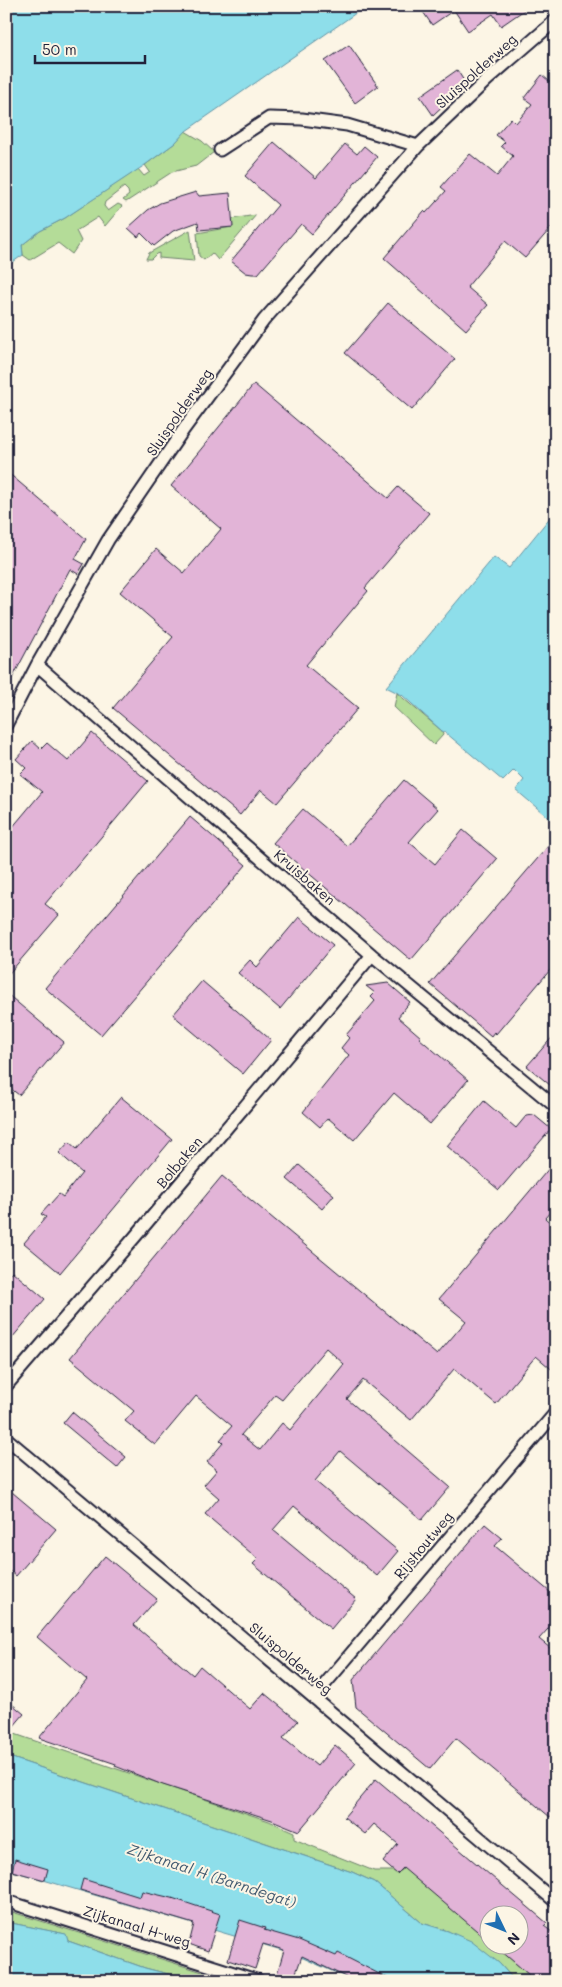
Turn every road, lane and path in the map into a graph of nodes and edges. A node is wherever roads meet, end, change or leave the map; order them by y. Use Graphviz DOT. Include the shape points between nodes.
graph roads {
  1 [pos="556,20"];
  2 [pos="418,146"];
  3 [pos="220,150"];
  4 [pos="37,665"];
  5 [pos="6,724"];
  6 [pos="372,955"];
  7 [pos="556,1108"];
  8 [pos="6,1386"];
  9 [pos="556,1412"];
  10 [pos="6,1438"];
  11 [pos="314,1697"];
  12 [pos="6,1901"];
  13 [pos="556,1902"];
  14 [pos="259,1981"];
  1 -- 2 [label="street, Sluispolderweg"];
  2 -- 3 [label="street" via="347,125 269,118"];
  2 -- 4 [label="street, Sluispolderweg" via="264,320 212,390 108,540"];
  4 -- 5 [label="street, Sluispolderweg"];
  4 -- 6 [label="street, Kruisbaken"];
  6 -- 7 [label="street, Kruisbaken"];
  6 -- 8 [label="street, Bolbaken"];
  9 -- 11 [label="street, Rijshoutweg"];
  10 -- 11 [label="street, Sluispolderweg"];
  11 -- 13 [label="street, Sluispolderweg"];
  12 -- 14 [label="street, Zijkanaal H-weg"];
}
